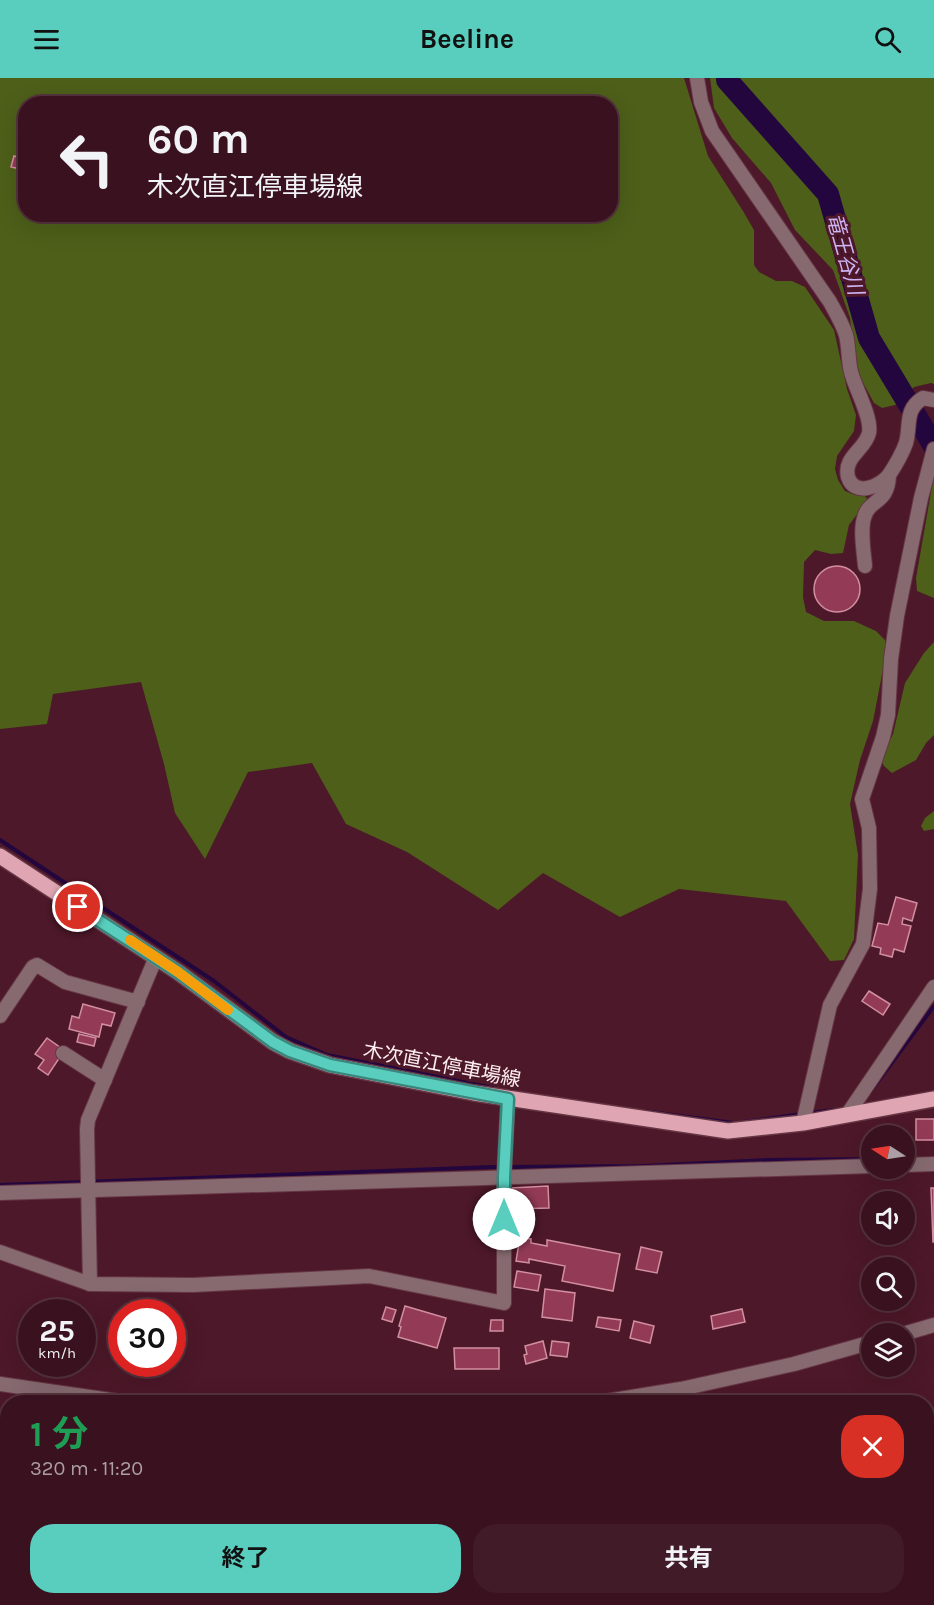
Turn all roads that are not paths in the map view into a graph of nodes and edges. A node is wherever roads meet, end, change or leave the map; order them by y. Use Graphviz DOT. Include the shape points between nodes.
graph roads {
  1 [pos="697,78"];
  2 [pos="934,400"];
  3 [pos="934,449"];
  4 [pos="889,475"];
  5 [pos="865,566"];
  6 [pos="0,856"];
  7 [pos="156,957"];
  8 [pos="934,987"];
  9 [pos="138,1002"];
  10 [pos="0,1016"];
  11 [pos="63,1053"];
  12 [pos="105,1080"];
  13 [pos="508,1099"];
  14 [pos="934,1099"];
  15 [pos="847,1115"];
  16 [pos="803,1123"];
  17 [pos="934,1164"];
  18 [pos="915,1165"];
  19 [pos="861,1166"];
  20 [pos="504,1177"];
  21 [pos="87,1190"];
  22 [pos="0,1193"];
  23 [pos="0,1252"];
  24 [pos="90,1284"];
  25 [pos="934,1325"];
  26 [pos="915,1331"];
  27 [pos="861,1345"];
  28 [pos="0,1384"];
  29 [pos="76,1395"];
  30 [pos="644,1395"];
  1 -- 4 [label="street" via="712,131 831,302 846,337 850,370 869,424 866,439 848,465 849,479 852,485 867,488 876,487"];
  2 -- 4 [label="street" via="923,398 913,406 905,446"];
  3 -- 16 [label="street" via="897,616 888,716 862,799 869,828 870,889 863,944 830,1005"];
  4 -- 5 [label="street" via="887,491 864,516"];
  6 -- 7 [label="main road, 木次直江停車場線"];
  7 -- 9 [label="street"];
  7 -- 13 [label="main road, 木次直江停車場線" via="273,1042 306,1058"];
  8 -- 15 [label="street"];
  9 -- 10 [label="street" via="64,982 37,965"];
  9 -- 12 [label="street"];
  11 -- 12 [label="street"];
  12 -- 21 [label="street" via="88,1120"];
  13 -- 16 [label="main road, 木次直江停車場線" via="728,1131"];
  13 -- 20 [label="street"];
  14 -- 15 [label="main road, 木次直江停車場線"];
  15 -- 16 [label="main road, 木次直江停車場線"];
  17 -- 18 [label="street"];
  19 -- 20 [label="street"];
  20 -- 21 [label="street"];
  20 -- 24 [label="street" via="504,1303 369,1276 193,1285"];
  21 -- 22 [label="street"];
  21 -- 24 [label="street"];
  23 -- 24 [label="street"];
  25 -- 26 [label="street"];
  27 -- 30 [label="street" via="794,1364"];
  28 -- 29 [label="street"];
}
